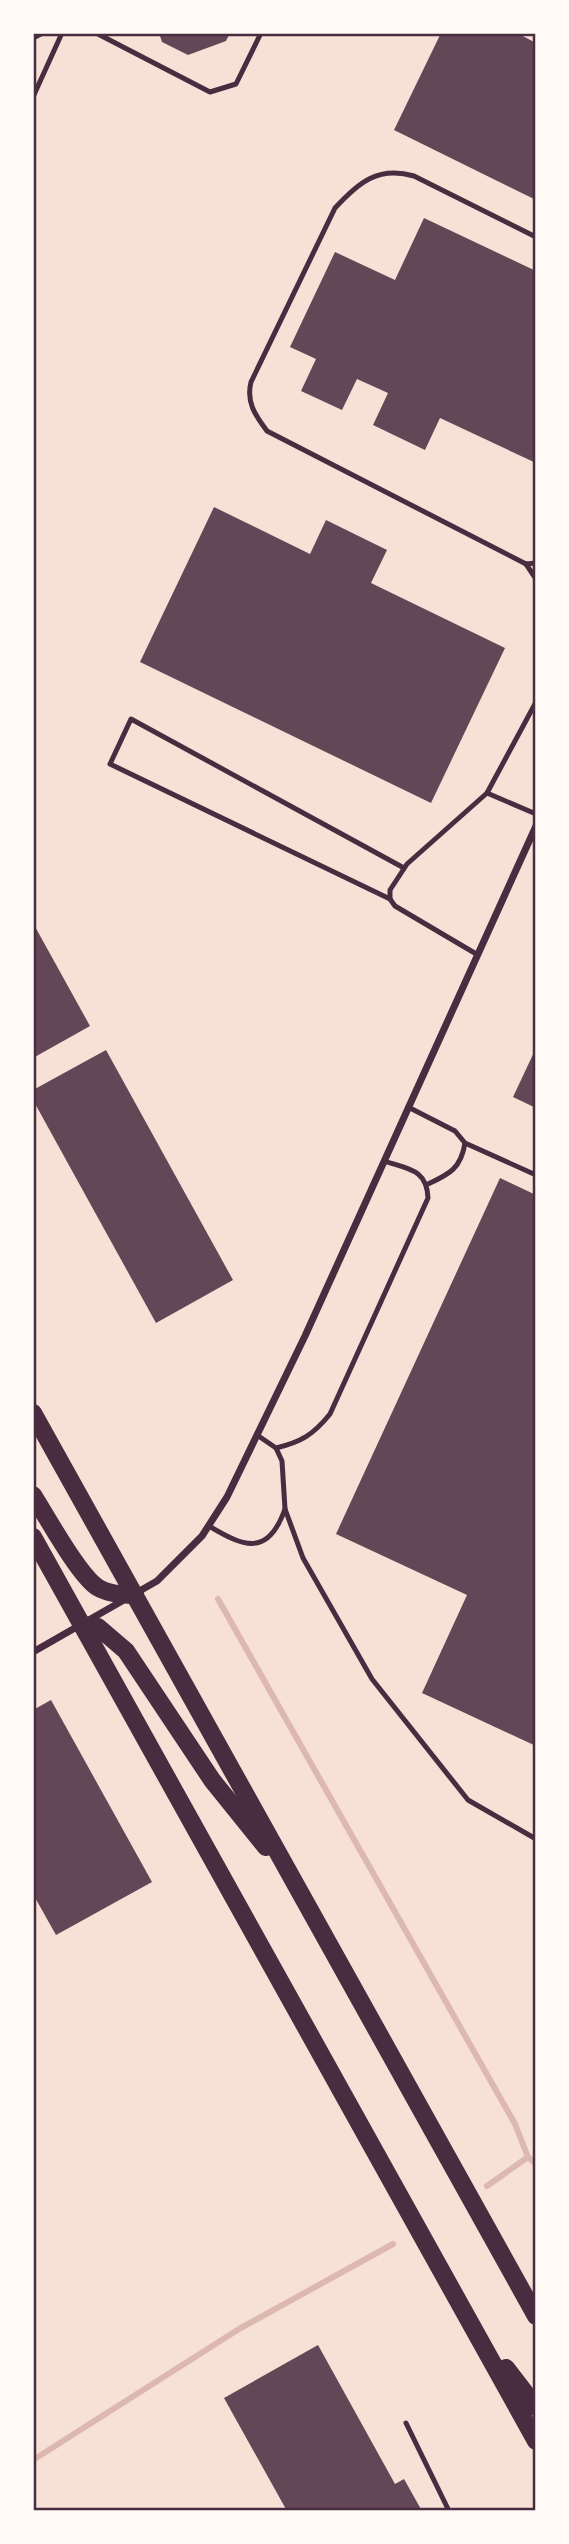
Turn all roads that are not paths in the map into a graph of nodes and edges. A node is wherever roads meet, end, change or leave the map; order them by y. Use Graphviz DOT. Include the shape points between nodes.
graph roads {
  1 [pos="43,33"];
  2 [pos="62,33"];
  3 [pos="96,33"];
  4 [pos="261,33"];
  5 [pos="104,36"];
  6 [pos="33,38"];
  7 [pos="33,97"];
  8 [pos="536,237"];
  9 [pos="536,563"];
  10 [pos="526,564"];
  11 [pos="536,579"];
  12 [pos="536,702"];
  13 [pos="487,793"];
  14 [pos="536,814"];
  15 [pos="536,827"];
  16 [pos="404,868"];
  17 [pos="390,899"];
  18 [pos="478,955"];
  19 [pos="408,1107"];
  20 [pos="465,1143"];
  21 [pos="384,1161"];
  22 [pos="536,1175"];
  23 [pos="428,1184"];
  24 [pos="33,1413"];
  25 [pos="257,1435"];
  26 [pos="275,1448"];
  27 [pos="33,1495"];
  28 [pos="285,1509"];
  29 [pos="209,1527"];
  30 [pos="33,1538"];
  31 [pos="135,1595"];
  32 [pos="82,1625"];
  33 [pos="33,1652"];
  34 [pos="536,1839"];
  35 [pos="297,1885"];
  36 [pos="536,2316"];
  37 [pos="468,2318"];
  38 [pos="536,2407"];
  39 [pos="406,2423"];
  40 [pos="536,2441"];
  41 [pos="449,2511"];
  1 -- 6 [label="lane"];
  2 -- 7 [label="lane"];
  3 -- 5 [label="lane"];
  4 -- 5 [label="lane" via="236,83 210,92"];
  8 -- 10 [label="lane" via="414,176 395,170 374,177 353,189 335,208 248,396 267,431"];
  9 -- 10 [label="lane"];
  10 -- 11 [label="lane"];
  12 -- 13 [label="lane"];
  13 -- 14 [label="lane"];
  13 -- 16 [label="lane"];
  15 -- 18 [label="street"];
  16 -- 17 [label="lane" via="390,890"];
  16 -- 17 [label="lane" via="131,719 110,764"];
  17 -- 18 [label="lane"];
  18 -- 19 [label="street"];
  19 -- 20 [label="lane" via="455,1130"];
  19 -- 21 [label="street"];
  20 -- 22 [label="lane"];
  20 -- 23 [label="lane" via="462,1159 447,1175"];
  21 -- 23 [label="lane" via="418,1172"];
  21 -- 25 [label="street"];
  23 -- 26 [label="lane" via="428,1198 330,1414 316,1432"];
  24 -- 31 [label="main road"];
  25 -- 26 [label="lane"];
  25 -- 29 [label="street"];
  26 -- 28 [label="lane" via="282,1461"];
  27 -- 31 [label="main road" via="97,1587"];
  28 -- 29 [label="lane" via="278,1529 255,1544 236,1543"];
  28 -- 34 [label="lane" via="303,1558 372,1679 468,1800"];
  29 -- 31 [label="street" via="186,1555"];
  30 -- 32 [label="main road"];
  31 -- 32 [label="street"];
  31 -- 35 [label="main road"];
  32 -- 33 [label="street"];
  32 -- 35 [label="main road" via="98,1627 126,1651 212,1780"];
  32 -- 37 [label="main road"];
  35 -- 36 [label="main road"];
  37 -- 38 [label="main road"];
  37 -- 40 [label="main road"];
  39 -- 41 [label="lane"];
}
